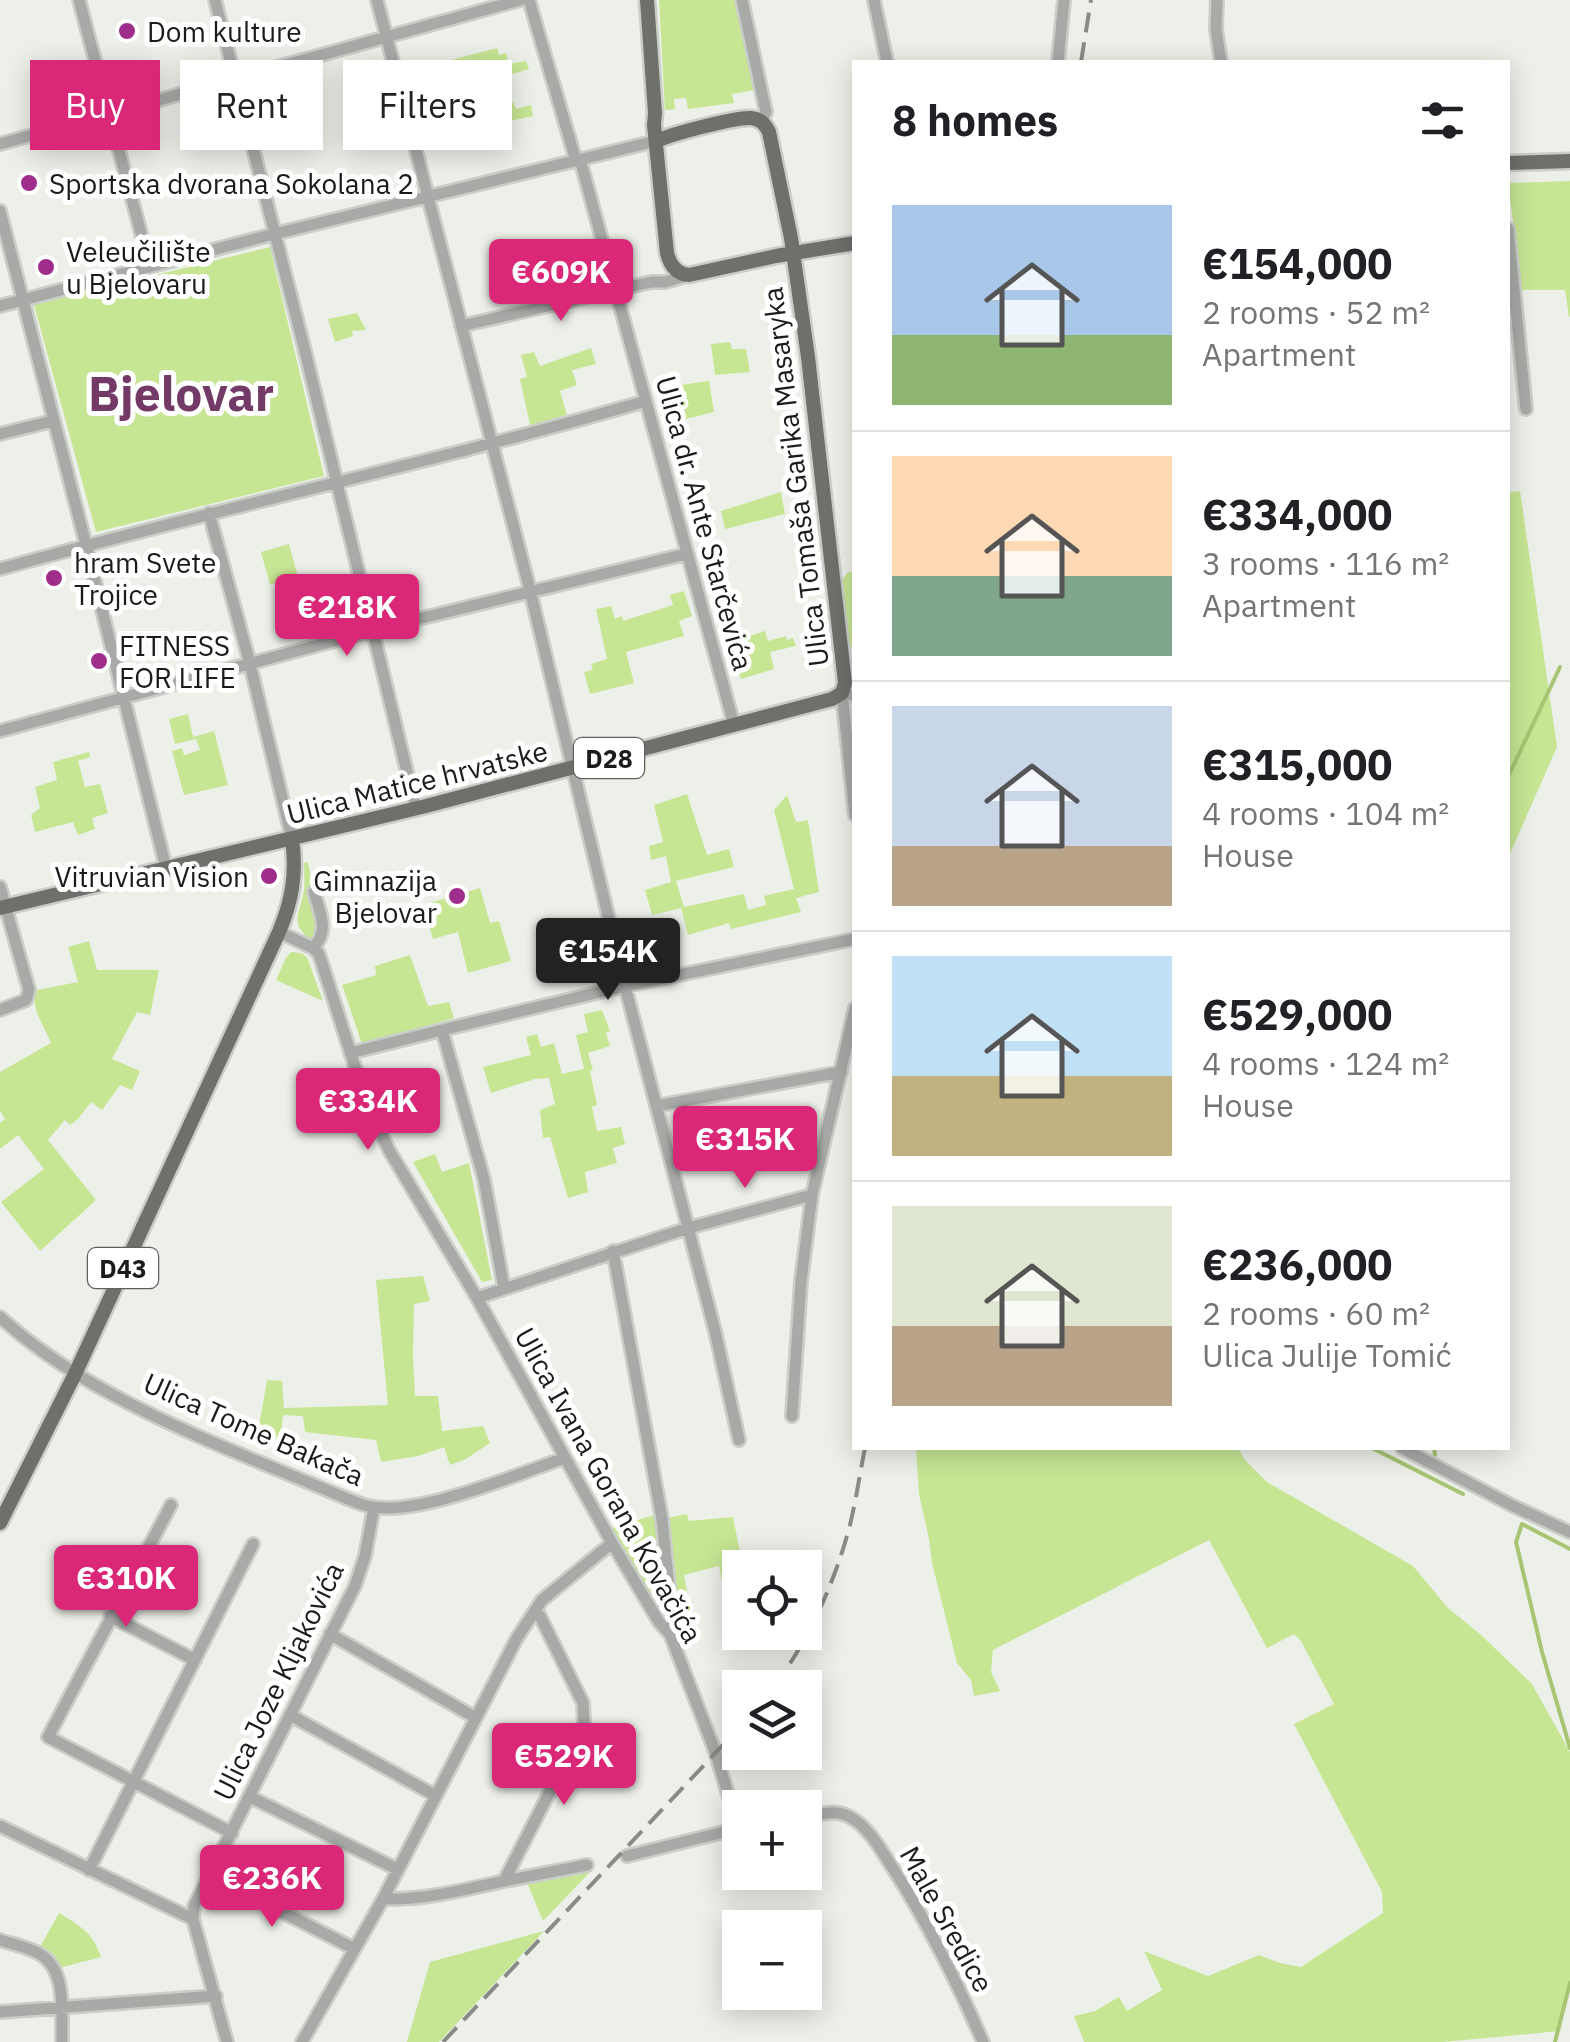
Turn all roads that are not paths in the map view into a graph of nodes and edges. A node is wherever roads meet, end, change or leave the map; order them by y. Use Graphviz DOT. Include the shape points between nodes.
graph roads {
  1 [pos="79,0"];
  2 [pos="215,0"];
  3 [pos="377,0"];
  4 [pos="520,0"];
  5 [pos="529,0"];
  6 [pos="647,0"];
  7 [pos="742,0"];
  8 [pos="874,0"];
  9 [pos="1064,0"];
  10 [pos="1217,0"];
  11 [pos="386,37"];
  12 [pos="95,60"];
  13 [pos="229,60"];
  14 [pos="305,60"];
  15 [pos="887,60"];
  16 [pos="1058,60"];
  17 [pos="1221,60"];
  18 [pos="655,113"];
  19 [pos="762,122"];
  20 [pos="677,134"];
  21 [pos="30,135"];
  22 [pos="656,141"];
  23 [pos="0,144"];
  24 [pos="119,150"];
  25 [pos="253,150"];
  26 [pos="578,160"];
  27 [pos="1570,161"];
  28 [pos="1510,163"];
  29 [pos="430,196"];
  30 [pos="0,211"];
  31 [pos="276,234"];
  32 [pos="852,243"];
  33 [pos="792,246"];
  34 [pos="1510,249"];
  35 [pos="668,258"];
  36 [pos="150,267"];
  37 [pos="689,275"];
  38 [pos="651,282"];
  39 [pos="615,290"];
  40 [pos="23,301"];
  41 [pos="0,306"];
  42 [pos="462,326"];
  43 [pos="646,401"];
  44 [pos="1526,409"];
  45 [pos="53,421"];
  46 [pos="0,434"];
  47 [pos="492,444"];
  48 [pos="336,484"];
  49 [pos="209,514"];
  50 [pos="86,545"];
  51 [pos="686,554"];
  52 [pos="0,569"];
  53 [pos="530,590"];
  54 [pos="374,630"];
  55 [pos="250,664"];
  56 [pos="848,695"];
  57 [pos="123,698"];
  58 [pos="734,726"];
  59 [pos="0,731"];
  60 [pos="852,764"];
  61 [pos="572,768"];
  62 [pos="416,809"];
  63 [pos="292,839"];
  64 [pos="166,868"];
  65 [pos="0,888"];
  66 [pos="314,892"];
  67 [pos="2,907"];
  68 [pos="279,932"];
  69 [pos="852,941"];
  70 [pos="313,948"];
  71 [pos="625,986"];
  72 [pos="0,1010"];
  73 [pos="852,1021"];
  74 [pos="442,1030"];
  75 [pos="350,1053"];
  76 [pos="840,1072"];
  77 [pos="656,1106"];
  78 [pos="812,1195"];
  79 [pos="688,1228"];
  80 [pos="613,1251"];
  81 [pos="504,1288"];
  82 [pos="477,1298"];
  83 [pos="0,1317"];
  84 [pos="74,1374"];
  85 [pos="792,1416"];
  86 [pos="740,1440"];
  87 [pos="1406,1450"];
  88 [pos="565,1458"];
  89 [pos="170,1505"];
  90 [pos="374,1507"];
  91 [pos="0,1523"];
  92 [pos="1570,1532"];
  93 [pos="254,1544"];
  94 [pos="612,1544"];
  95 [pos="534,1612"];
  96 [pos="110,1616"];
  97 [pos="330,1634"];
  98 [pos="670,1634"];
  99 [pos="195,1660"];
  100 [pos="290,1716"];
  101 [pos="476,1718"];
  102 [pos="133,1782"];
  103 [pos="727,1790"];
  104 [pos="250,1796"];
  105 [pos="436,1796"];
  106 [pos="822,1814"];
  107 [pos="0,1826"];
  108 [pos="232,1832"];
  109 [pos="722,1832"];
  110 [pos="627,1856"];
  111 [pos="587,1865"];
  112 [pos="396,1869"];
  113 [pos="89,1870"];
  114 [pos="209,1876"];
  115 [pos="504,1881"];
  116 [pos="382,1899"];
  117 [pos="193,1918"];
  118 [pos="0,1940"];
  119 [pos="353,1948"];
  120 [pos="216,1996"];
  121 [pos="61,2007"];
  122 [pos="0,2012"];
  123 [pos="62,2042"];
  124 [pos="228,2042"];
  125 [pos="302,2042"];
  126 [pos="983,2042"];
  1 -- 12 [label="street"];
  2 -- 13 [label="street"];
  3 -- 11 [label="street"];
  4 -- 11 [label="street"];
  5 -- 26 [label="street, Ulica dr. Ante Starčevića"];
  6 -- 18 [label="main road"];
  7 -- 19 [label="street" via="766,112"];
  8 -- 15 [label="street"];
  9 -- 16 [label="street"];
  10 -- 17 [label="street"];
  11 -- 14 [label="street"];
  11 -- 29 [label="street"];
  18 -- 20 [label="main road"];
  18 -- 22 [label="main road"];
  19 -- 20 [label="main road" via="744,118"];
  19 -- 33 [label="main road, Ulica Tomaša Garika Masaryka"];
  20 -- 22 [label="main road"];
  21 -- 23 [label="street"];
  22 -- 26 [label="street"];
  22 -- 35 [label="main road"];
  24 -- 36 [label="street"];
  25 -- 31 [label="street"];
  26 -- 29 [label="street"];
  26 -- 39 [label="street, Ulica dr. Ante Starčevića"];
  27 -- 28 [label="main road"];
  29 -- 31 [label="street"];
  29 -- 42 [label="street"];
  30 -- 40 [label="street"];
  31 -- 36 [label="street"];
  31 -- 48 [label="street"];
  32 -- 33 [label="main road"];
  33 -- 37 [label="main road"];
  33 -- 56 [label="main road, Ulica Tomaša Garika Masaryka"];
  34 -- 44 [label="street"];
  35 -- 37 [label="main road"];
  35 -- 38 [label="street"];
  36 -- 40 [label="street"];
  37 -- 38 [label="street"];
  38 -- 39 [label="street"];
  39 -- 42 [label="street"];
  39 -- 43 [label="street, Ulica dr. Ante Starčevića"];
  40 -- 41 [label="street"];
  40 -- 45 [label="street"];
  42 -- 47 [label="street"];
  43 -- 47 [label="street"];
  43 -- 51 [label="street, Ulica dr. Ante Starčevića"];
  45 -- 46 [label="street"];
  45 -- 50 [label="street"];
  47 -- 48 [label="street"];
  47 -- 53 [label="street"];
  48 -- 49 [label="street"];
  48 -- 54 [label="street"];
  49 -- 50 [label="street"];
  49 -- 55 [label="street"];
  50 -- 52 [label="street"];
  50 -- 57 [label="street"];
  51 -- 53 [label="street"];
  51 -- 58 [label="street, Ulica dr. Ante Starčevića"];
  53 -- 54 [label="street"];
  53 -- 61 [label="street"];
  54 -- 55 [label="street"];
  54 -- 62 [label="street"];
  55 -- 57 [label="street"];
  55 -- 63 [label="street"];
  56 -- 58 [label="main road, Ulica Matice hrvatske / D28"];
  56 -- 60 [label="street"];
  57 -- 59 [label="street"];
  57 -- 64 [label="street"];
  58 -- 61 [label="main road, Ulica Matice hrvatske / D28"];
  61 -- 62 [label="main road, Ulica Matice hrvatske / D28"];
  61 -- 71 [label="street"];
  62 -- 63 [label="main road, Ulica Matice hrvatske / D28"];
  63 -- 64 [label="main road, Ulica Matice hrvatske"];
  63 -- 68 [label="main road, D43" via="294,884"];
  64 -- 67 [label="main road, Ulica Matice hrvatske"];
  65 -- 67 [label="street"];
  66 -- 70 [label="street" via="324,926"];
  67 -- 72 [label="street" via="29,990 26,1000"];
  68 -- 70 [label="street"];
  68 -- 84 [label="main road, D43"];
  69 -- 71 [label="street"];
  70 -- 75 [label="street, Ulica Ivana Gorana Kovačića"];
  71 -- 74 [label="street"];
  71 -- 77 [label="street"];
  73 -- 76 [label="street"];
  74 -- 75 [label="street"];
  74 -- 81 [label="street" via="484,1179"];
  75 -- 82 [label="street, Ulica Ivana Gorana Kovačića" via="390,1150"];
  76 -- 77 [label="street"];
  76 -- 78 [label="street"];
  77 -- 79 [label="street"];
  78 -- 79 [label="street"];
  78 -- 85 [label="street"];
  79 -- 80 [label="street"];
  79 -- 86 [label="street"];
  80 -- 81 [label="street"];
  80 -- 98 [label="street" via="662,1520"];
  81 -- 82 [label="street"];
  82 -- 88 [label="street, Ulica Ivana Gorana Kovačića"];
  83 -- 84 [label="street, Ulica Tome Bakača"];
  84 -- 90 [label="street, Ulica Tome Bakača" via="164,1420"];
  84 -- 91 [label="main road, D43"];
  87 -- 92 [label="street"];
  88 -- 90 [label="street, Ulica Tome Bakača" via="438,1500"];
  88 -- 94 [label="street, Ulica Ivana Gorana Kovačića"];
  89 -- 96 [label="street"];
  90 -- 97 [label="street, Ulica Joze Kljakovića" via="358,1579"];
  93 -- 99 [label="street"];
  94 -- 95 [label="street"];
  94 -- 98 [label="street, Ulica Ivana Gorana Kovačića"];
  95 -- 101 [label="street"];
  95 -- 115 [label="street" via="583,1703 584,1725"];
  96 -- 99 [label="street"];
  96 -- 102 [label="street" via="48,1737"];
  97 -- 100 [label="street, Ulica Joze Kljakovića"];
  97 -- 101 [label="street"];
  98 -- 103 [label="street, Ulica Ivana Gorana Kovačića"];
  99 -- 102 [label="street"];
  100 -- 104 [label="street, Ulica Joze Kljakovića"];
  100 -- 105 [label="street"];
  101 -- 105 [label="street"];
  102 -- 108 [label="street"];
  102 -- 113 [label="street"];
  104 -- 108 [label="street, Ulica Joze Kljakovića"];
  104 -- 112 [label="street"];
  105 -- 112 [label="street"];
  106 -- 126 [label="street, Male Sredice" via="849,1816 870,1834 923,1916"];
  107 -- 113 [label="street"];
  108 -- 114 [label="street, Ulica Joze Kljakovića"];
  109 -- 110 [label="street"];
  111 -- 115 [label="street"];
  112 -- 116 [label="street"];
  113 -- 117 [label="street"];
  114 -- 117 [label="street, Ulica Joze Kljakovića"];
  114 -- 119 [label="street"];
  115 -- 116 [label="street"];
  116 -- 119 [label="street"];
  117 -- 120 [label="street"];
  118 -- 121 [label="street" via="52,1964"];
  119 -- 125 [label="street"];
  120 -- 121 [label="street"];
  120 -- 124 [label="street"];
  121 -- 122 [label="street"];
  121 -- 123 [label="street"];
}
